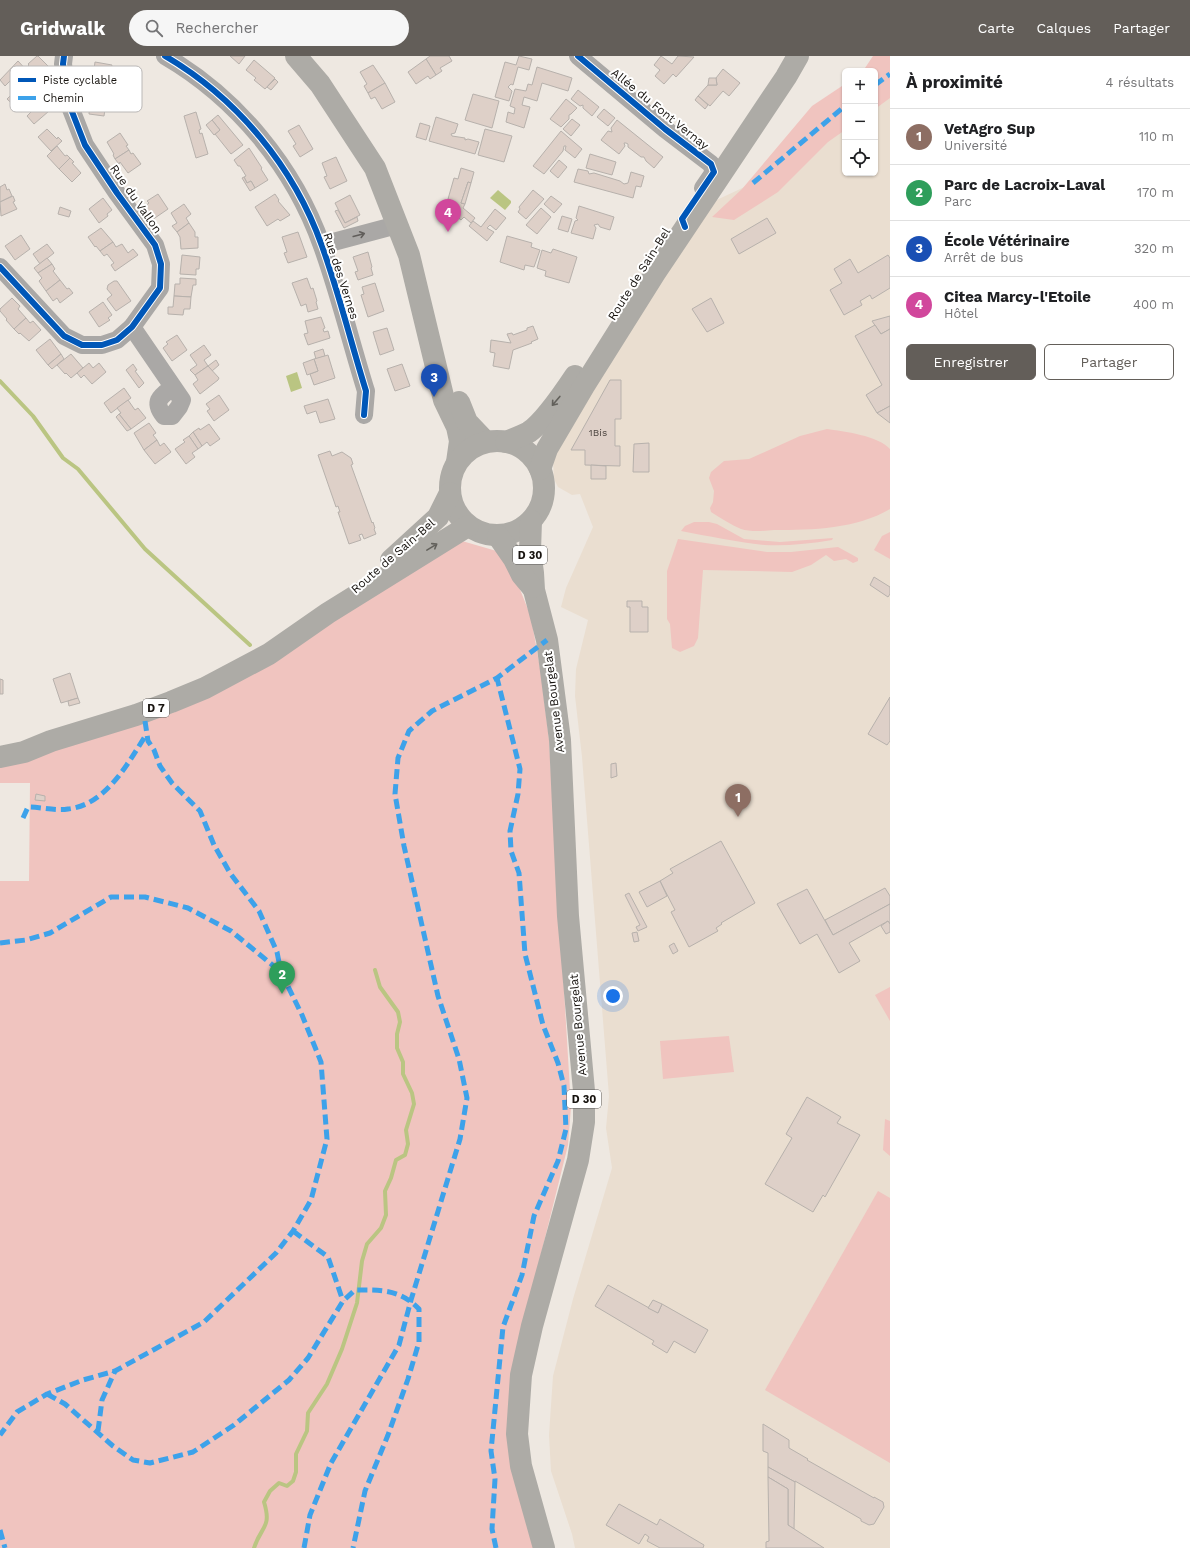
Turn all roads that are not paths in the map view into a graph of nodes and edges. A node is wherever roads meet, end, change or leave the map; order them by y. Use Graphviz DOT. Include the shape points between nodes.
graph roads {
  1 [pos="64,56"];
  2 [pos="165,56"];
  3 [pos="296,56"];
  4 [pos="311,56"];
  5 [pos="578,56"];
  6 [pos="796,58"];
  7 [pos="63,66"];
  8 [pos="72,112"];
  9 [pos="711,164"];
  10 [pos="397,225"];
  11 [pos="685,227"];
  12 [pos="322,245"];
  13 [pos="0,267"];
  14 [pos="132,327"];
  15 [pos="173,387"];
  16 [pos="364,415"];
  17 [pos="496,442"];
  18 [pos="458,462"];
  19 [pos="540,469"];
  20 [pos="450,493"];
  21 [pos="531,521"];
  22 [pos="468,526"];
  23 [pos="498,536"];
  24 [pos="534,590"];
  25 [pos="328,613"];
  26 [pos="51,741"];
  27 [pos="0,748"];
  28 [pos="0,757"];
  29 [pos="544,1548"];
  1 -- 7 [label="street, Rue du Vallon"];
  2 -- 12 [label="street, Rue des Vernes" via="190,70 228,102 281,163"];
  3 -- 10 [label="main road" via="320,84 375,168"];
  4 -- 17 [label="main road" via="328,75 384,161 421,254 442,350 455,394 467,422"];
  5 -- 9 [label="street, Allée du Font Vernay"];
  6 -- 9 [label="main road, Route de Sain-Bel"];
  6 -- 11 [label="main road, Route de Sain-Bel" via="786,77"];
  8 -- 14 [label="street, Rue du Vallon" via="85,145 155,245 161,264 160,288"];
  9 -- 11 [label="street" via="714,172 682,219"];
  9 -- 17 [label="main road, Route de Sain-Bel, one-way" via="562,394 529,432"];
  12 -- 10 [label="street, one-way"];
  10 -- 18 [label="main road" via="409,254 444,400 457,427 460,442"];
  11 -- 19 [label="main road, Route de Sain-Bel" via="584,386 547,449"];
  12 -- 16 [label="street, Rue des Vernes" via="366,391"];
  13 -- 14 [label="street, Rue du Vallon" via="64,336 82,345 102,345 117,340"];
  14 -- 15 [label="street"];
  17 -- 18 [label="main road" via="475,447 465,453"];
  17 -- 19 [label="main road" via="520,447 532,457"];
  18 -- 20 [label="main road" via="451,477"];
  19 -- 21 [label="main road" via="544,485 542,501"];
  20 -- 22 [label="main road" via="453,505"];
  20 -- 25 [label="main road, Route de Sain-Bel / D 7" via="438,517"];
  21 -- 23 [label="main road" via="511,534"];
  21 -- 24 [label="main road, Avenue Bourgelat / D 30" via="530,551"];
  22 -- 23 [label="main road"];
  25 -- 22 [label="main road, Route de Sain-Bel / D 7, one-way"];
  23 -- 24 [label="main road, Avenue Bourgelat / D 30" via="514,558 522,576"];
  24 -- 29 [label="main road, Avenue Bourgelat / D 30" via="547,640 560,740 568,916 584,1091 584,1115 578,1160 534,1318 521,1375 517,1434 522,1466"];
  25 -- 26 [label="main road, Route de Sain-Bel / D 7" via="263,658 205,688 93,729"];
  26 -- 27 [label="main road, Route de Sain-Bel / D 7"];
  26 -- 28 [label="main road, Route de Sain-Bel / D 7" via="24,752"];
}
